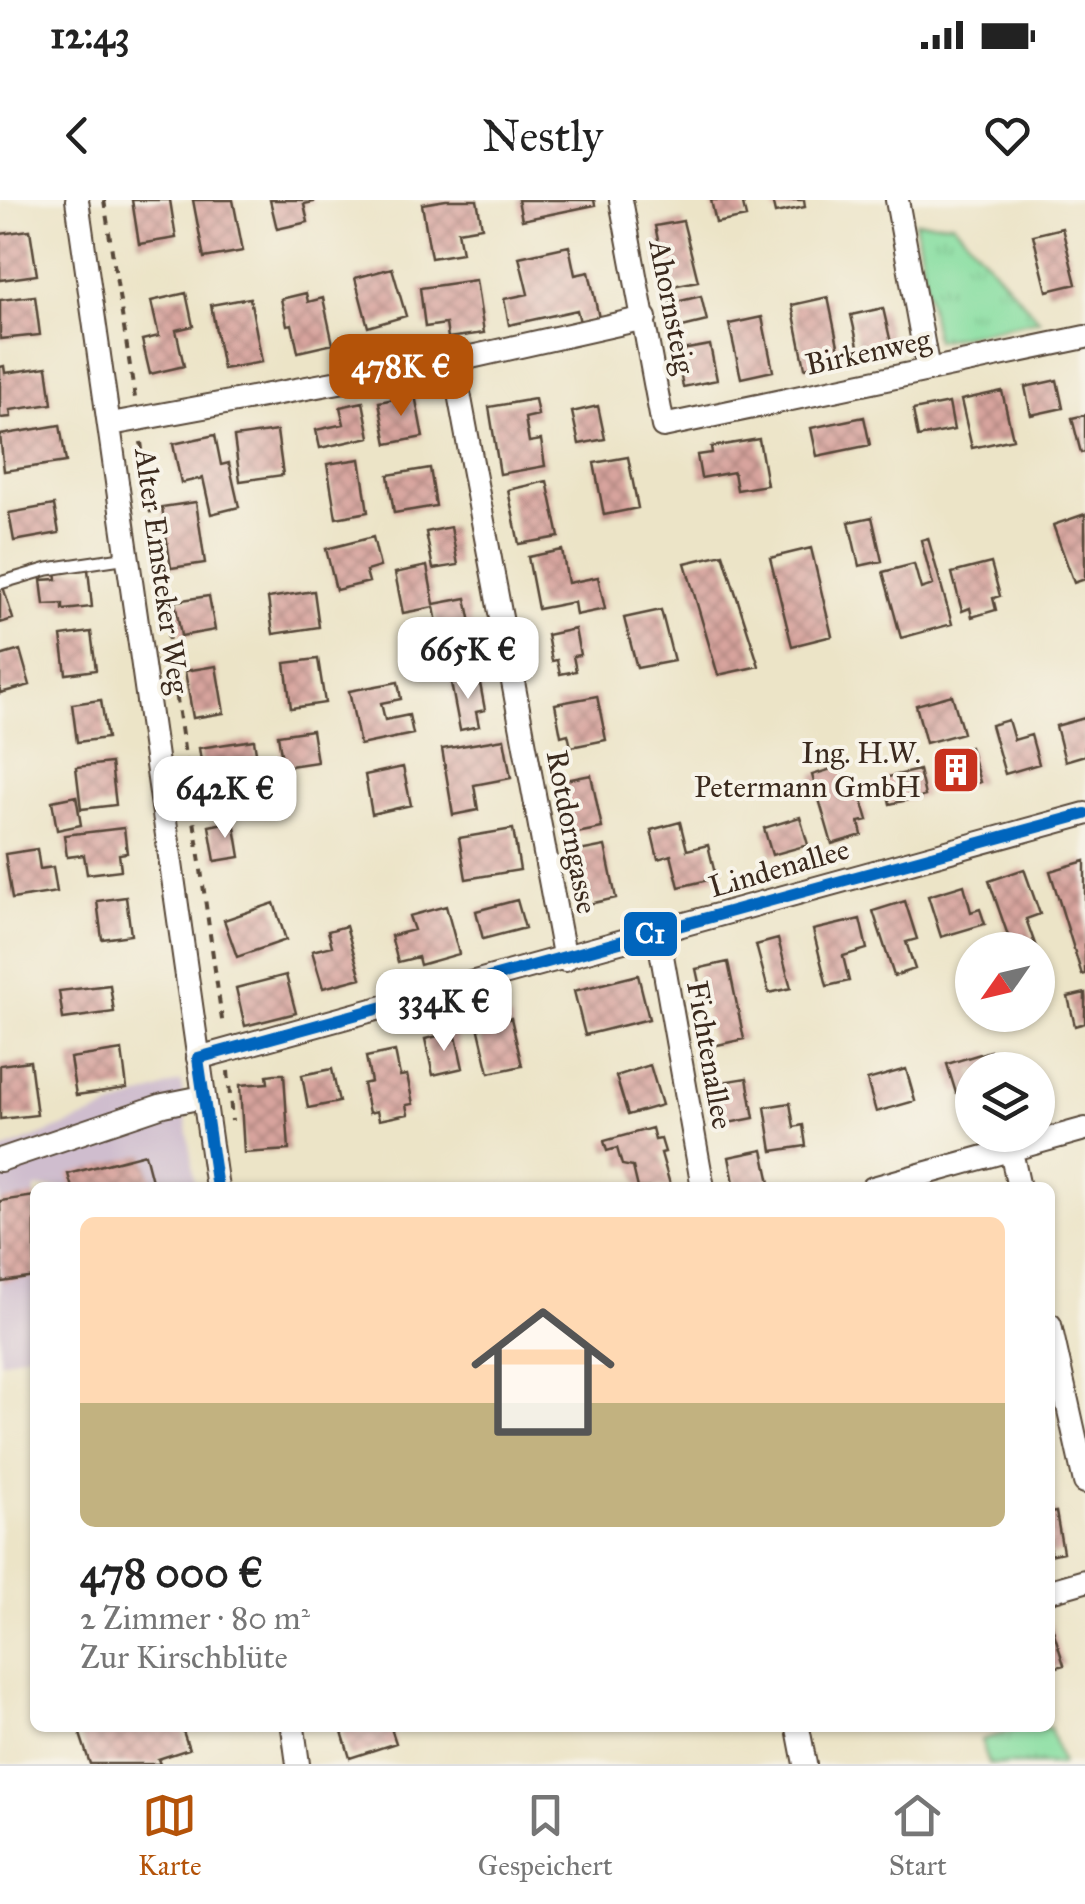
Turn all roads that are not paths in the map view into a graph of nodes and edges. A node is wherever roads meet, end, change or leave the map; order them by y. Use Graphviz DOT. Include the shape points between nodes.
graph roads {
  1 [pos="77,200"];
  2 [pos="621,200"];
  3 [pos="896,200"];
  4 [pos="646,318"];
  5 [pos="1085,338"];
  6 [pos="453,361"];
  7 [pos="928,370"];
  8 [pos="111,424"];
  9 [pos="664,426"];
  10 [pos="130,557"];
  11 [pos="0,583"];
  12 [pos="1085,814"];
  13 [pos="658,933"];
  14 [pos="565,960"];
  15 [pos="198,1058"];
  16 [pos="203,1097"];
  17 [pos="1085,1129"];
  18 [pos="1055,1138"];
  19 [pos="1007,1152"];
  20 [pos="1011,1152"];
  21 [pos="0,1160"];
  22 [pos="216,1182"];
  23 [pos="702,1182"];
  24 [pos="896,1182"];
  25 [pos="1018,1182"];
  26 [pos="1055,1347"];
  27 [pos="1085,1482"];
  28 [pos="1085,1581"];
  29 [pos="1055,1590"];
  30 [pos="294,1732"];
  31 [pos="799,1732"];
  32 [pos="298,1764"];
  33 [pos="806,1764"];
  1 -- 8 [label="street, Alter Emsteker Weg"];
  2 -- 4 [label="street, Ahornsteig"];
  3 -- 7 [label="street"];
  4 -- 6 [label="street"];
  4 -- 9 [label="street, Ahornsteig"];
  5 -- 7 [label="street, Birkenweg"];
  6 -- 8 [label="street"];
  6 -- 14 [label="street, Rotdorngasse"];
  7 -- 9 [label="street, Birkenweg"];
  8 -- 10 [label="street, Alter Emsteker Weg"];
  10 -- 11 [label="lane"];
  10 -- 15 [label="street, Alter Emsteker Weg"];
  12 -- 13 [label="street, Lindenallee"];
  13 -- 14 [label="street, Lindenallee"];
  13 -- 23 [label="street, Fichtenallee"];
  14 -- 15 [label="street, Lindenallee"];
  15 -- 16 [label="street, Alter Emsteker Weg"];
  16 -- 21 [label="street"];
  16 -- 22 [label="street, Alter Emsteker Weg"];
  17 -- 18 [label="street"];
  19 -- 24 [label="street"];
  20 -- 25 [label="street"];
  26 -- 27 [label="street"];
  28 -- 29 [label="street"];
  30 -- 32 [label="street"];
  31 -- 33 [label="street"];
}
